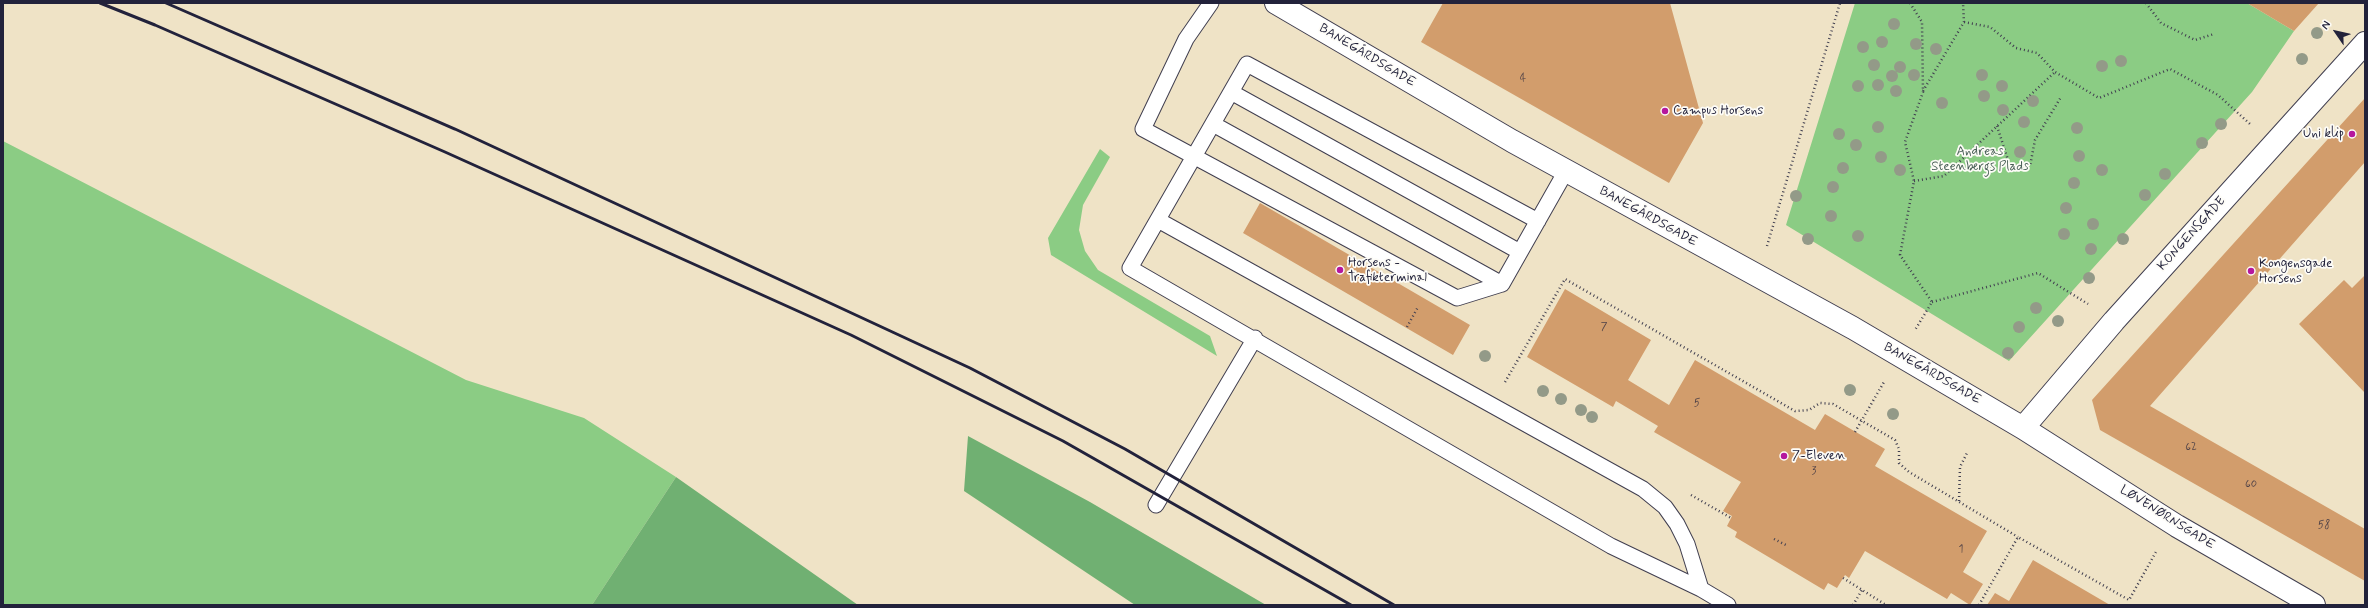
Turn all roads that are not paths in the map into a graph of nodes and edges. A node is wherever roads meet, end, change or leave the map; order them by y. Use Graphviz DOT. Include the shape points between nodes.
graph roads {
  1 [pos="1211,3"];
  2 [pos="1276,3"];
  3 [pos="2365,43"];
  4 [pos="1231,92"];
  5 [pos="1213,124"];
  6 [pos="1194,157"];
  7 [pos="1566,172"];
  8 [pos="1158,220"];
  9 [pos="1538,221"];
  10 [pos="1520,252"];
  11 [pos="1502,284"];
  12 [pos="1255,338"];
  13 [pos="2023,428"];
  14 [pos="1156,504"];
  15 [pos="1701,589"];
  16 [pos="1728,605"];
  17 [pos="2314,605"];
  1 -- 6 [label="lane" via="1186,39 1143,129"];
  2 -- 7 [label="street, BANEGÅRDSGADE"];
  3 -- 13 [label="street, KONGENSGADE" via="2114,320"];
  4 -- 5 [label="lane"];
  4 -- 9 [label="lane" via="1247,64"];
  4 -- 10 [label="lane"];
  5 -- 6 [label="lane"];
  5 -- 11 [label="lane"];
  6 -- 8 [label="lane"];
  6 -- 11 [label="lane" via="1457,298"];
  7 -- 9 [label="lane"];
  7 -- 13 [label="street, BANEGÅRDSGADE" via="1758,276"];
  8 -- 12 [label="lane" via="1130,268"];
  8 -- 15 [label="lane" via="1643,488 1666,507 1677,524 1687,544"];
  9 -- 10 [label="lane"];
  10 -- 11 [label="lane"];
  12 -- 14 [label="lane" via="1192,455"];
  12 -- 15 [label="lane" via="1611,546"];
  13 -- 17 [label="street, LØVENØRNSGADE" via="2172,523"];
  15 -- 16 [label="lane"];
}
